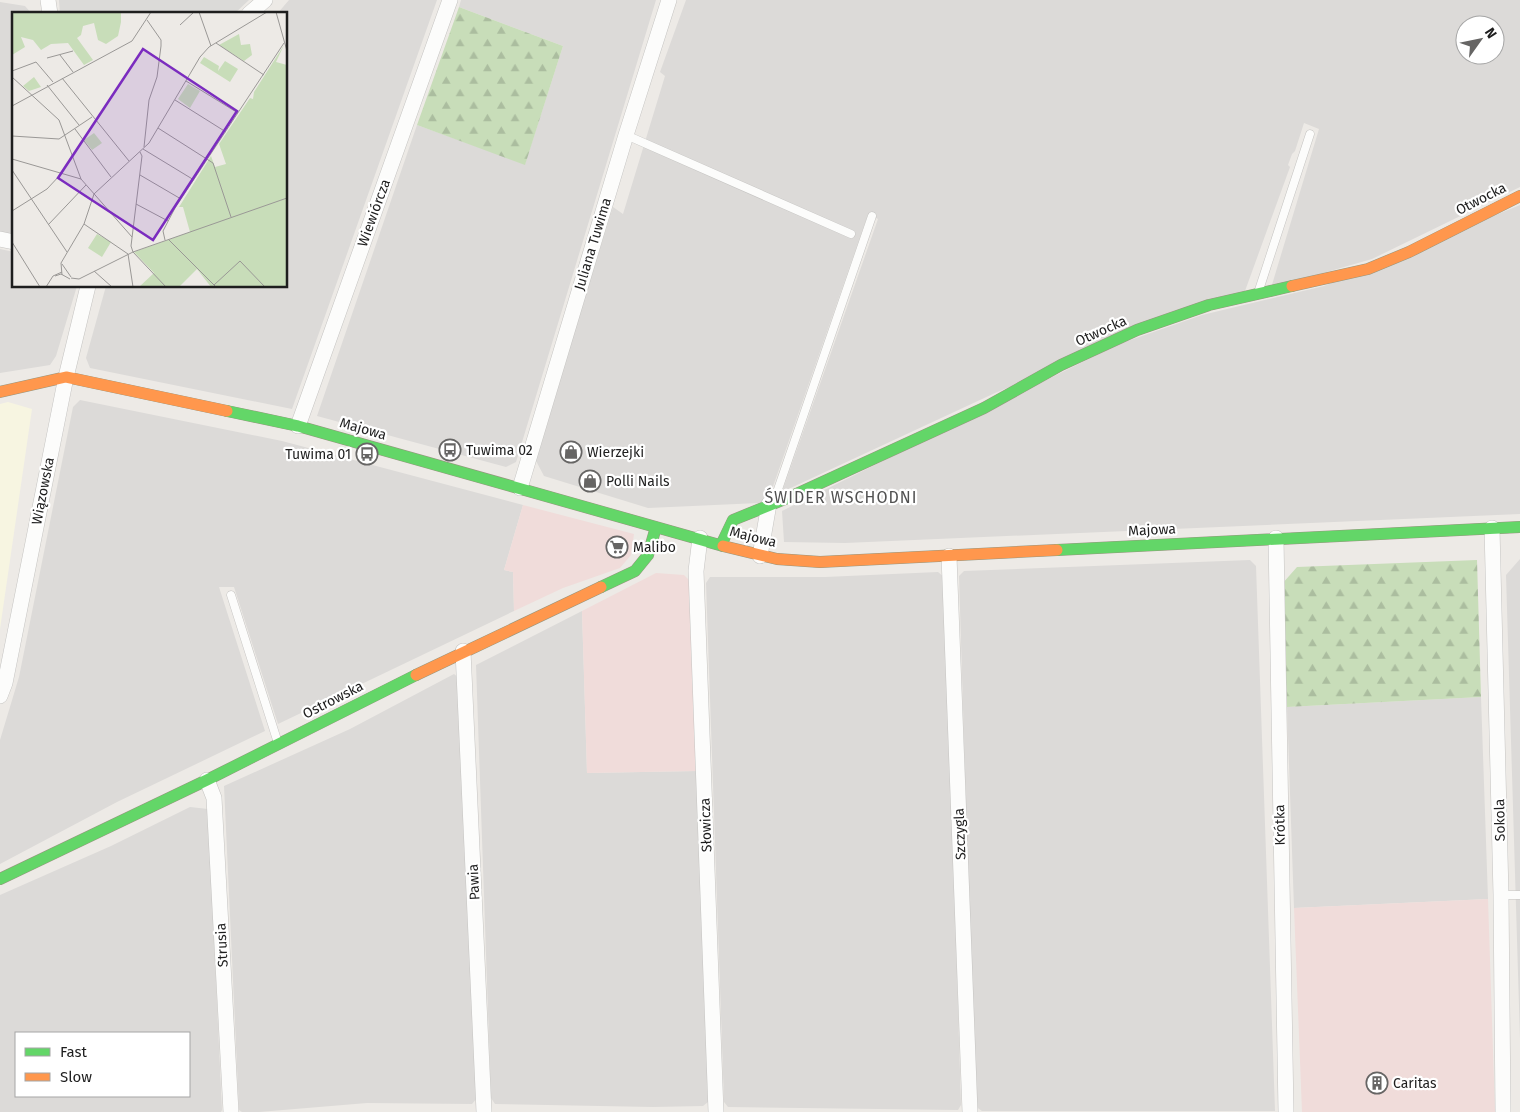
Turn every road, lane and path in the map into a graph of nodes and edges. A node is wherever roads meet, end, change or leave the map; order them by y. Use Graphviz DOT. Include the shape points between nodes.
graph roads {
  1 [pos="265,0"];
  2 [pos="450,0"];
  3 [pos="669,0"];
  4 [pos="252,12"];
  5 [pos="1310,134"];
  6 [pos="626,135"];
  7 [pos="1520,196"];
  8 [pos="872,216"];
  9 [pos="851,234"];
  10 [pos="88,288"];
  11 [pos="1258,295"];
  12 [pos="66,377"];
  13 [pos="0,392"];
  14 [pos="298,426"];
  15 [pos="520,488"];
  16 [pos="771,503"];
  17 [pos="656,527"];
  18 [pos="1520,527"];
  19 [pos="1492,528"];
  20 [pos="700,538"];
  21 [pos="1276,538"];
  22 [pos="721,545"];
  23 [pos="760,556"];
  24 [pos="949,556"];
  25 [pos="231,595"];
  26 [pos="463,651"];
  27 [pos="0,696"];
  28 [pos="278,744"];
  29 [pos="208,780"];
  30 [pos="0,878"];
  31 [pos="1501,895"];
  32 [pos="1520,895"];
  33 [pos="231,1112"];
  34 [pos="484,1112"];
  35 [pos="716,1112"];
  36 [pos="970,1112"];
  37 [pos="1286,1112"];
  38 [pos="1503,1112"];
  1 -- 4 [label="street"];
  2 -- 14 [label="street, Wiewiórcza"];
  3 -- 6 [label="street, Juliana Tuwima"];
  5 -- 11 [label="lane"];
  6 -- 9 [label="lane"];
  6 -- 15 [label="street, Juliana Tuwima"];
  7 -- 11 [label="street, Otwocka" via="1368,269"];
  8 -- 16 [label="lane"];
  10 -- 12 [label="street, Wiązowska"];
  11 -- 16 [label="street, Otwocka" via="1210,305 1137,330 1061,365 984,408"];
  12 -- 13 [label="street, Majowa"];
  12 -- 14 [label="street, Majowa"];
  12 -- 27 [label="street, Wiązowska"];
  14 -- 15 [label="street, Majowa"];
  15 -- 17 [label="street, Majowa"];
  16 -- 22 [label="street, Otwocka" via="732,520"];
  16 -- 23 [label="street"];
  17 -- 20 [label="street, Majowa"];
  17 -- 26 [label="street, Ostrowska" via="648,555 636,571"];
  18 -- 19 [label="street, Majowa"];
  19 -- 21 [label="street, Majowa"];
  19 -- 31 [label="street, Sokola"];
  20 -- 22 [label="street, Majowa"];
  20 -- 35 [label="street, Słowicza" via="696,571"];
  21 -- 24 [label="street, Majowa"];
  21 -- 37 [label="street, Krótka"];
  22 -- 23 [label="street, Majowa"];
  23 -- 24 [label="street, Majowa" via="820,562"];
  24 -- 36 [label="street, Szczygla"];
  25 -- 28 [label="lane"];
  26 -- 28 [label="street, Ostrowska"];
  26 -- 34 [label="street, Pawia"];
  28 -- 29 [label="street, Ostrowska"];
  29 -- 30 [label="street, Ostrowska"];
  29 -- 33 [label="street, Strusia" via="214,798"];
  31 -- 32 [label="lane"];
  31 -- 38 [label="street, Sokola"];
}
